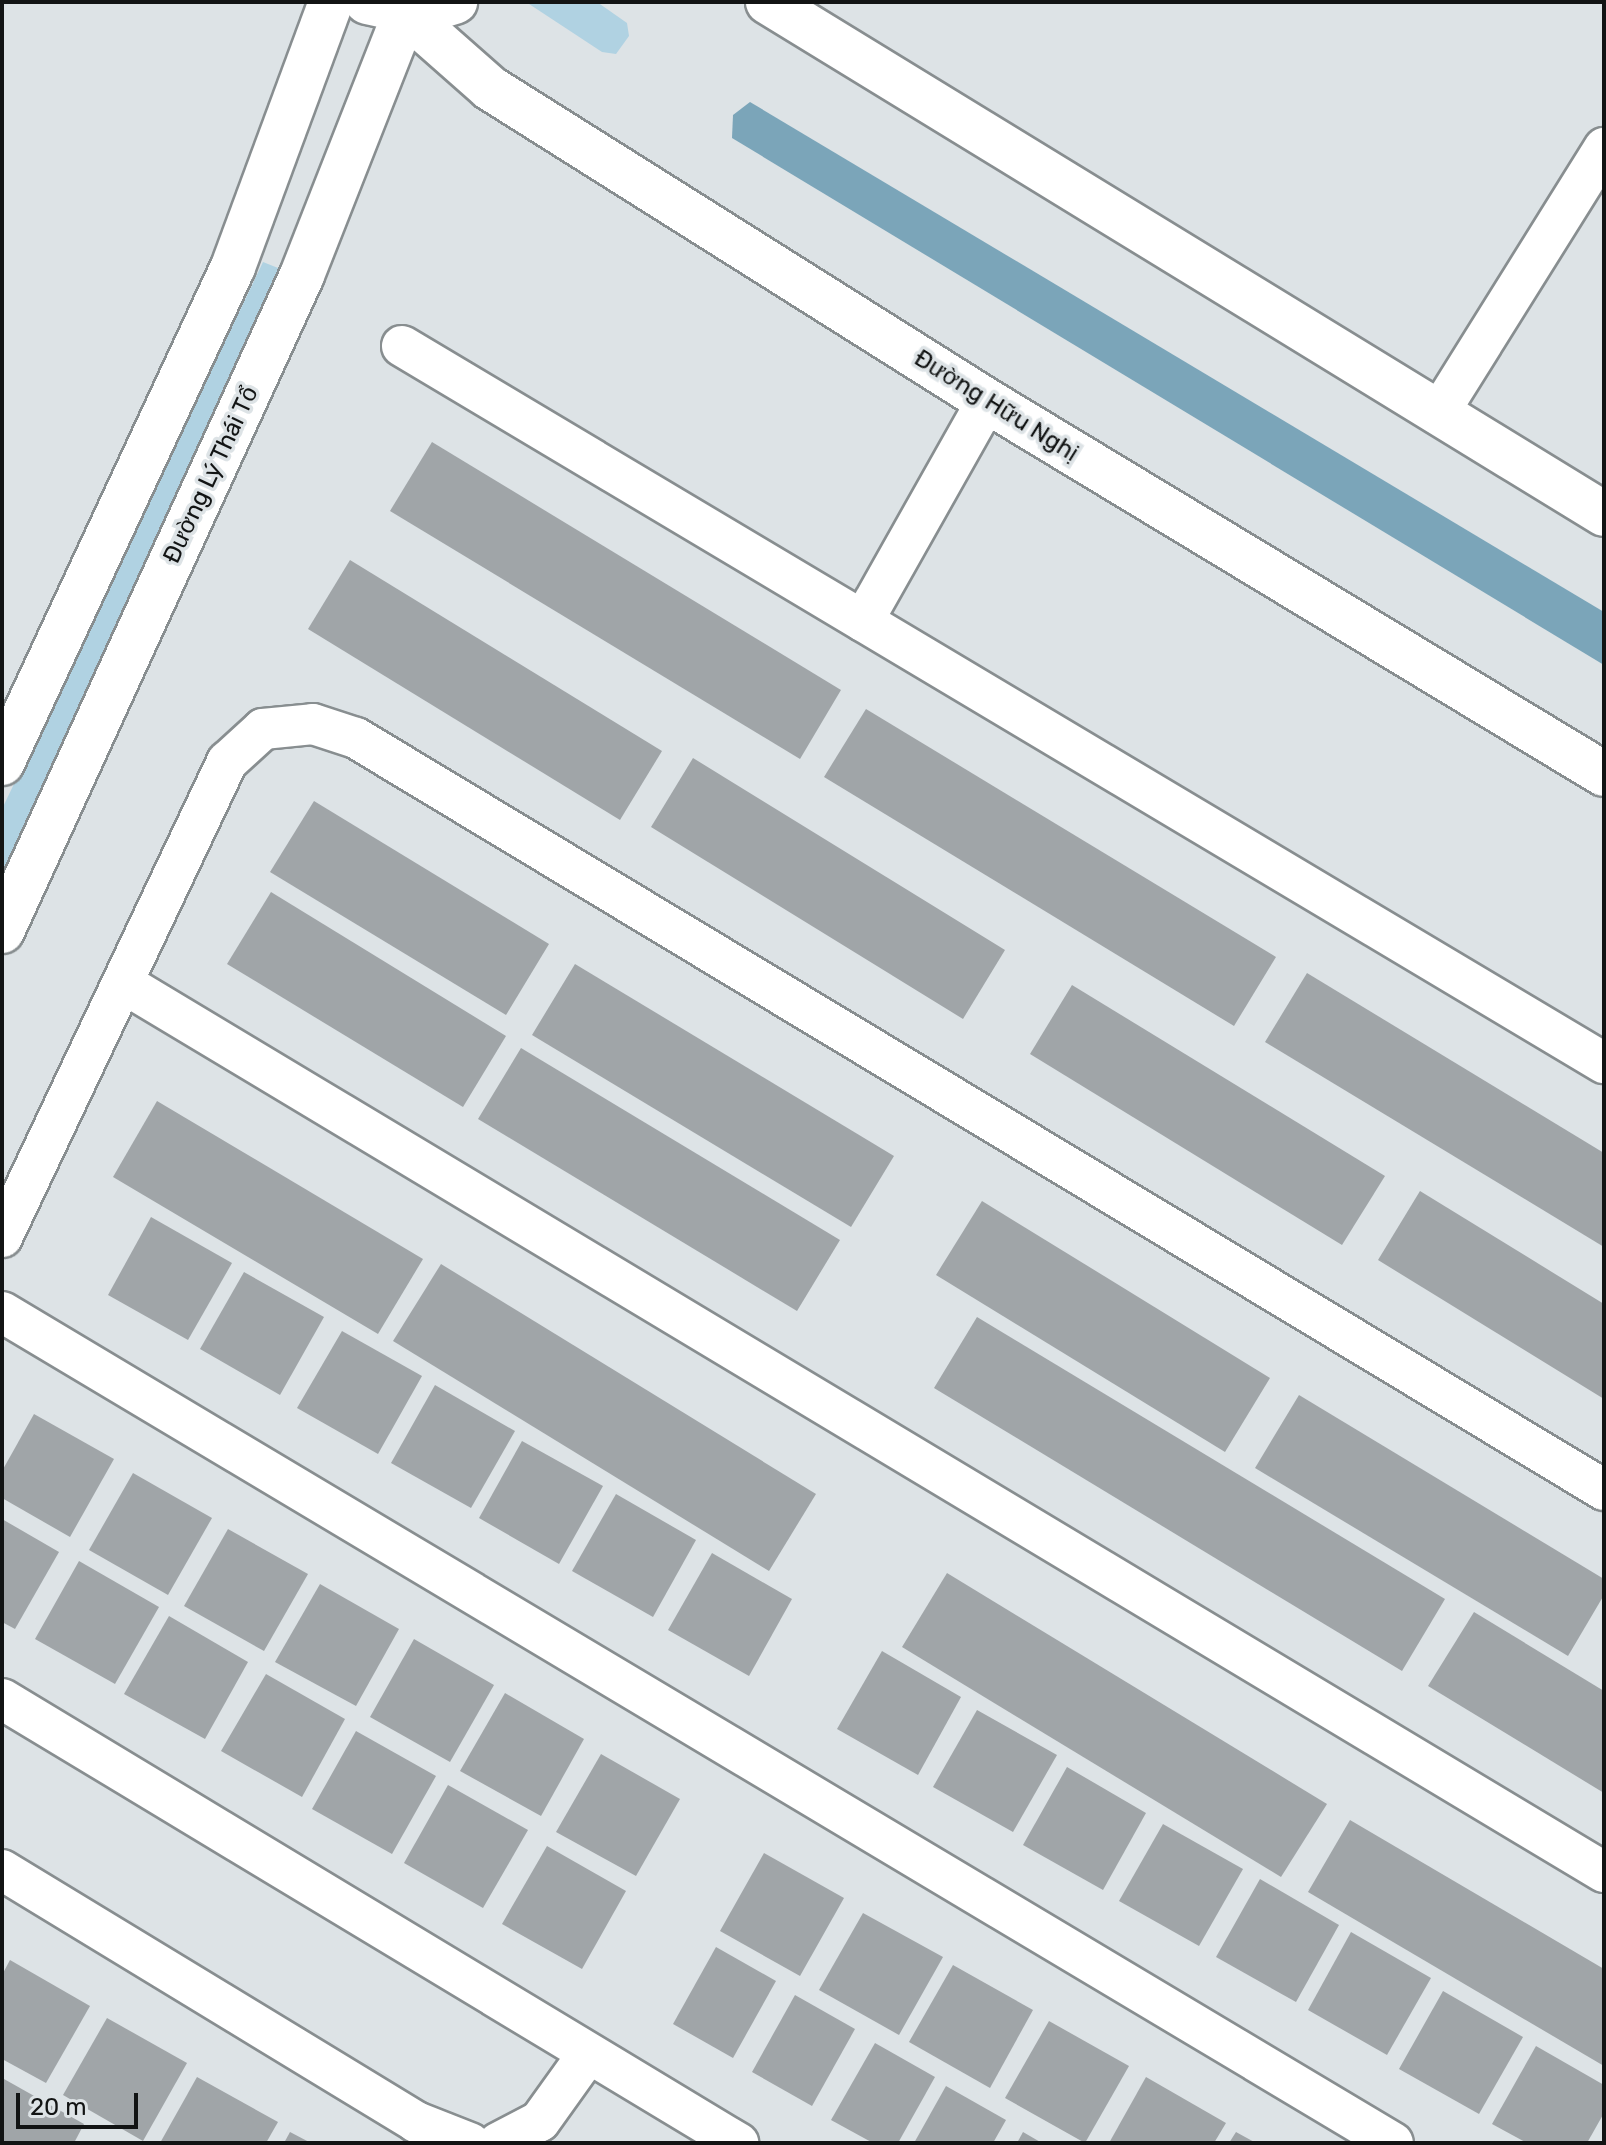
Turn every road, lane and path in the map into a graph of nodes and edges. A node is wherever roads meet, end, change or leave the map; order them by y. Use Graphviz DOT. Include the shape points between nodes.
graph roads {
  1 [pos="331,2"];
  2 [pos="455,2"];
  3 [pos="768,2"];
  4 [pos="386,7"];
  5 [pos="1604,148"];
  6 [pos="402,346"];
  7 [pos="987,401"];
  8 [pos="1438,414"];
  9 [pos="1604,514"];
  10 [pos="863,621"];
  11 [pos="2,763"];
  12 [pos="1604,774"];
  13 [pos="2,931"];
  14 [pos="123,983"];
  15 [pos="1604,1063"];
  16 [pos="2,1237"];
  17 [pos="2,1312"];
  18 [pos="1604,1490"];
  19 [pos="2,1699"];
  20 [pos="2,1870"];
  21 [pos="1604,1872"];
  22 [pos="588,2054"];
  23 [pos="470,2143"];
  24 [pos="498,2143"];
  25 [pos="738,2143"];
  26 [pos="1393,2143"];
  1 -- 11 [label="main road" via="233,267"];
  2 -- 4 [label="main road"];
  3 -- 8 [label="main road"];
  4 -- 7 [label="main road, Đường Hữu Nghị" via="490,88"];
  4 -- 13 [label="main road, Đường Lý Thái Tổ" via="302,275"];
  5 -- 8 [label="street"];
  6 -- 10 [label="street"];
  7 -- 10 [label="street"];
  7 -- 12 [label="main road, Đường Hữu Nghị"];
  8 -- 9 [label="main road"];
  10 -- 15 [label="street"];
  14 -- 16 [label="street"];
  14 -- 18 [label="street" via="227,762 263,729 288,724 336,729"];
  14 -- 21 [label="street"];
  17 -- 26 [label="street"];
  19 -- 22 [label="street"];
  20 -- 23 [label="street" via="416,2122"];
  22 -- 24 [label="street" via="540,2121"];
  22 -- 25 [label="street"];
}
